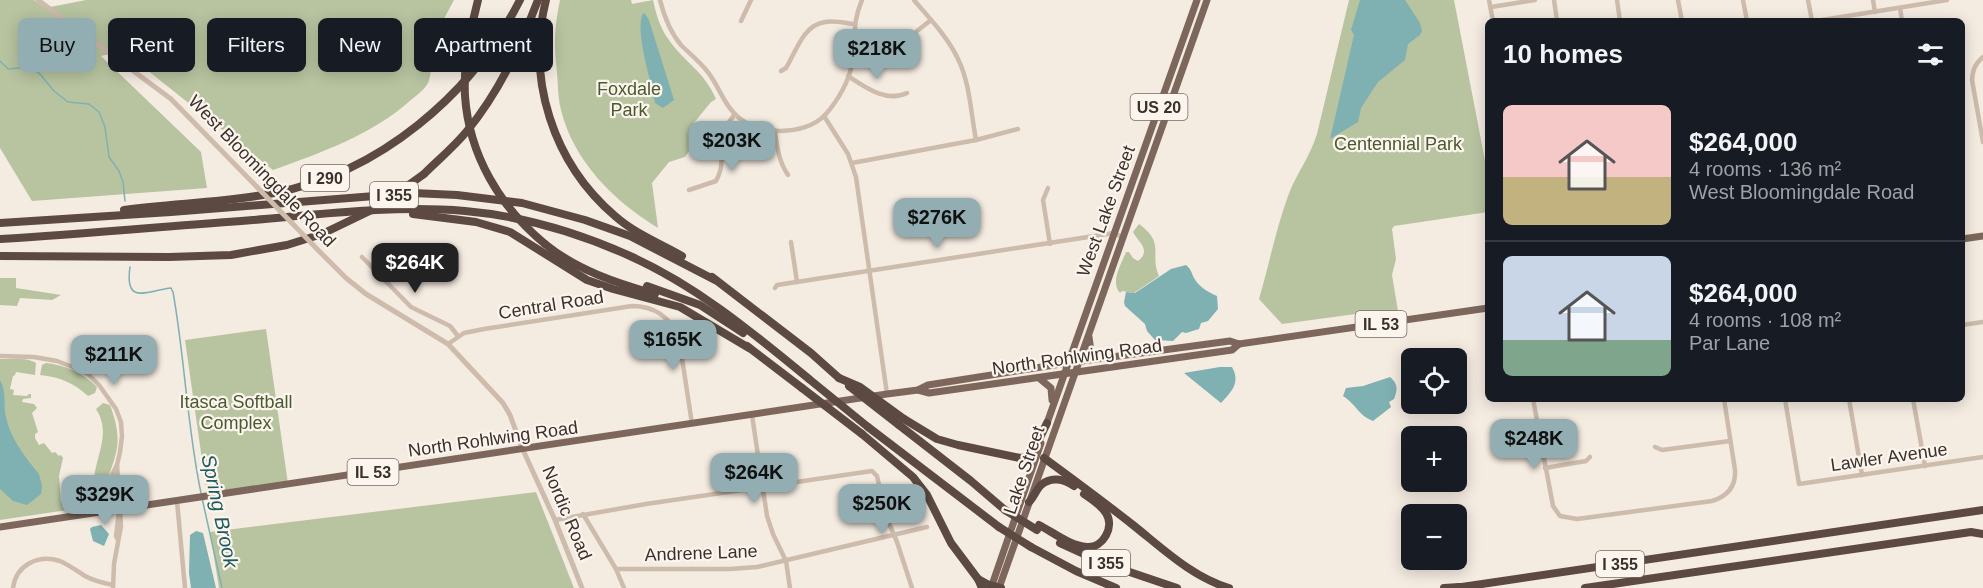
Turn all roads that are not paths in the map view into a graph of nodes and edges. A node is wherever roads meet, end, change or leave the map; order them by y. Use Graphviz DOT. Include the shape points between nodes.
graph roads {
  1 [pos="38,0"];
  2 [pos="478,0"];
  3 [pos="520,0"];
  4 [pos="538,0"];
  5 [pos="546,0"];
  6 [pos="660,0"];
  7 [pos="752,0"];
  8 [pos="862,0"];
  9 [pos="914,0"];
  10 [pos="1197,0"];
  11 [pos="1207,0"];
  12 [pos="1489,0"];
  13 [pos="1535,0"];
  14 [pos="1554,0"];
  15 [pos="1617,0"];
  16 [pos="1678,0"];
  17 [pos="1743,0"];
  18 [pos="1808,0"];
  19 [pos="1873,0"];
  20 [pos="1947,0"];
  21 [pos="1491,8"];
  22 [pos="1900,8"];
  23 [pos="1875,12"];
  24 [pos="1493,18"];
  25 [pos="1557,18"];
  26 [pos="1620,18"];
  27 [pos="1681,18"];
  28 [pos="1746,18"];
  29 [pos="1813,18"];
  30 [pos="1834,18"];
  31 [pos="1902,18"];
  32 [pos="931,20"];
  33 [pos="741,21"];
  34 [pos="854,24"];
  35 [pos="917,31"];
  36 [pos="1983,57"];
  37 [pos="1970,59"];
  38 [pos="1976,63"];
  39 [pos="782,71"];
  40 [pos="848,76"];
  41 [pos="907,93"];
  42 [pos="735,115"];
  43 [pos="1980,115"];
  44 [pos="824,116"];
  45 [pos="1018,129"];
  46 [pos="775,132"];
  47 [pos="976,140"];
  48 [pos="1983,142"];
  49 [pos="852,163"];
  50 [pos="788,175"];
  51 [pos="1048,188"];
  52 [pos="688,190"];
  53 [pos="356,211"];
  54 [pos="58,219"];
  55 [pos="0,223"];
  56 [pos="1114,233"];
  57 [pos="1983,236"];
  58 [pos="1122,237"];
  59 [pos="0,239"];
  60 [pos="1965,239"];
  61 [pos="791,242"];
  62 [pos="1050,244"];
  63 [pos="0,256"];
  64 [pos="362,257"];
  65 [pos="870,271"];
  66 [pos="595,273"];
  67 [pos="715,280"];
  68 [pos="797,282"];
  69 [pos="775,288"];
  70 [pos="1485,308"];
  71 [pos="1983,322"];
  72 [pos="1965,325"];
  73 [pos="1089,331"];
  74 [pos="458,336"];
  75 [pos="448,344"];
  76 [pos="1239,344"];
  77 [pos="749,348"];
  78 [pos="776,353"];
  79 [pos="0,356"];
  80 [pos="1108,358"];
  81 [pos="1079,362"];
  82 [pos="1067,363"];
  83 [pos="1075,372"];
  84 [pos="1063,374"];
  85 [pos="1039,378"];
  86 [pos="918,390"];
  87 [pos="887,394"];
  88 [pos="1533,402"];
  89 [pos="1724,402"];
  90 [pos="1785,402"];
  91 [pos="1850,402"];
  92 [pos="1914,402"];
  93 [pos="1051,409"];
  94 [pos="752,415"];
  95 [pos="902,422"];
  96 [pos="1047,423"];
  97 [pos="692,424"];
  98 [pos="1730,441"];
  99 [pos="1655,447"];
  100 [pos="523,450"];
  101 [pos="1590,456"];
  102 [pos="1983,457"];
  103 [pos="1044,458"];
  104 [pos="117,465"];
  105 [pos="1925,466"];
  106 [pos="1545,468"];
  107 [pos="1030,473"];
  108 [pos="1862,475"];
  109 [pos="763,488"];
  110 [pos="177,501"];
  111 [pos="1029,502"];
  112 [pos="1983,504"];
  113 [pos="119,509"];
  114 [pos="110,510"];
  115 [pos="1983,510"];
  116 [pos="583,514"];
  117 [pos="1563,517"];
  118 [pos="555,520"];
  119 [pos="1556,522"];
  120 [pos="0,527"];
  121 [pos="927,527"];
  122 [pos="1038,527"];
  123 [pos="1858,529"];
  124 [pos="1983,530"];
  125 [pos="1971,532"];
  126 [pos="894,534"];
  127 [pos="1983,534"];
  128 [pos="786,561"];
  129 [pos="616,569"];
  130 [pos="980,584"];
  131 [pos="113,586"];
  132 [pos="1465,586"];
  133 [pos="997,587"];
  134 [pos="13,588"];
  135 [pos="185,588"];
  136 [pos="582,588"];
  137 [pos="624,588"];
  138 [pos="790,588"];
  139 [pos="912,588"];
  140 [pos="1116,588"];
  141 [pos="1177,588"];
  142 [pos="1229,588"];
  143 [pos="1444,588"];
  144 [pos="1455,588"];
  145 [pos="1585,588"];
  1 -- 75 [label="street, West Bloomingdale Road, bridge" via="171,99 346,278"];
  2 -- 66 [label="highway, bridge" via="466,50 465,96 472,139 485,170 523,224 574,264"];
  3 -- 54 [label="highway, I 290" via="492,47 446,100 420,124 354,165 275,193"];
  4 -- 63 [label="highway, bridge" via="503,79 462,137 424,174 378,207 322,234 231,255"];
  5 -- 67 [label="highway" via="540,32 543,97 568,160 615,216 706,270"];
  6 -- 42 [label="street" via="670,30 709,74"];
  7 -- 33 [label="street"];
  8 -- 34 [label="street"];
  9 -- 32 [label="street"];
  10 -- 56 [label="main road, West Lake Street / US 20"];
  11 -- 58 [label="main road, West Lake Street / US 20"];
  12 -- 21 [label="street"];
  13 -- 21 [label="street"];
  14 -- 25 [label="street"];
  15 -- 26 [label="street"];
  16 -- 27 [label="street"];
  17 -- 28 [label="street"];
  18 -- 29 [label="street"];
  19 -- 23 [label="street"];
  20 -- 22 [label="street"];
  21 -- 24 [label="street"];
  22 -- 23 [label="street"];
  22 -- 31 [label="street"];
  23 -- 30 [label="street"];
  32 -- 35 [label="street"];
  32 -- 47 [label="street" via="960,62"];
  34 -- 39 [label="street" via="826,21 815,25 806,32"];
  34 -- 40 [label="street"];
  36 -- 38 [label="street"];
  37 -- 38 [label="street"];
  38 -- 43 [label="street" via="1972,80"];
  40 -- 41 [label="street" via="882,95 900,97"];
  40 -- 44 [label="street"];
  42 -- 46 [label="street" via="748,124"];
  42 -- 52 [label="street" via="723,133 723,162 716,182"];
  43 -- 48 [label="street"];
  44 -- 46 [label="street" via="802,129"];
  44 -- 49 [label="street"];
  45 -- 47 [label="street"];
  46 -- 50 [label="street" via="777,150"];
  47 -- 49 [label="street"];
  49 -- 65 [label="street"];
  51 -- 62 [label="street" via="1043,200"];
  53 -- 59 [label="highway, I 355"];
  53 -- 77 [label="highway" via="422,215 497,227 587,280 680,307"];
  53 -- 78 [label="highway, I 355" via="466,211 574,234 632,257 691,289"];
  54 -- 55 [label="highway, I 290"];
  54 -- 67 [label="highway, I 355" via="413,193 476,196 522,203 585,220 638,240"];
  56 -- 58 [label="street"];
  56 -- 62 [label="street"];
  56 -- 82 [label="main road, West Lake Street / US 20"];
  57 -- 60 [label="main road"];
  58 -- 73 [label="main road, West Lake Street / US 20"];
  61 -- 68 [label="street"];
  62 -- 65 [label="street"];
  64 -- 74 [label="street" via="411,307 450,326"];
  65 -- 68 [label="street"];
  65 -- 87 [label="street"];
  66 -- 77 [label="highway" via="700,312"];
  66 -- 78 [label="highway" via="700,305"];
  67 -- 95 [label="highway, I 355, bridge" via="837,377 860,387"];
  68 -- 69 [label="street"];
  70 -- 76 [label="main road, North Rohlwing Road / IL 53"];
  71 -- 72 [label="street"];
  73 -- 80 [label="main road" via="1090,351"];
  73 -- 81 [label="main road, West Lake Street / US 20"];
  74 -- 75 [label="street, Central Road"];
  74 -- 97 [label="street, Central Road" via="632,306 648,308 661,313 679,338"];
  75 -- 100 [label="street, West Bloomingdale Road" via="503,403"];
  76 -- 80 [label="main road, North Rohlwing Road / IL 53" via="1230,341"];
  76 -- 83 [label="main road, North Rohlwing Road / IL 53" via="1232,350"];
  77 -- 130 [label="highway, bridge" via="913,477"];
  78 -- 140 [label="highway, I 355, bridge" via="999,527 1076,571"];
  79 -- 104 [label="street" via="57,361 88,374 110,398 121,422"];
  80 -- 81 [label="main road, North Rohlwing Road / IL 53"];
  81 -- 82 [label="main road, North Rohlwing Road / IL 53"];
  81 -- 83 [label="main road, Lake Street / US 20"];
  82 -- 84 [label="main road, Lake Street / US 20"];
  82 -- 86 [label="main road, North Rohlwing Road / IL 53" via="928,385"];
  83 -- 84 [label="main road, North Rohlwing Road / IL 53"];
  83 -- 103 [label="main road, Lake Street / US 20"];
  84 -- 85 [label="main road, North Rohlwing Road / IL 53"];
  84 -- 93 [label="main road, Lake Street / US 20"];
  85 -- 86 [label="main road, North Rohlwing Road / IL 53" via="929,393"];
  85 -- 93 [label="main road" via="1051,388"];
  86 -- 87 [label="main road, North Rohlwing Road / IL 53"];
  87 -- 94 [label="main road, North Rohlwing Road / IL 53"];
  88 -- 106 [label="street"];
  89 -- 98 [label="street"];
  90 -- 108 [label="street, Lawler Avenue" via="1799,484"];
  91 -- 108 [label="street"];
  92 -- 105 [label="street"];
  93 -- 96 [label="main road, Lake Street / US 20"];
  94 -- 97 [label="main road, North Rohlwing Road / IL 53"];
  94 -- 109 [label="street"];
  95 -- 96 [label="highway" via="958,446 1020,458 1032,454"];
  95 -- 122 [label="highway, I 355, bridge" via="1006,508"];
  96 -- 107 [label="main road, Lake Street / US 20"];
  97 -- 100 [label="main road, North Rohlwing Road / IL 53"];
  98 -- 99 [label="street" via="1662,450"];
  98 -- 117 [label="street" via="1736,477 1731,492 1712,501 1582,519"];
  100 -- 110 [label="main road, North Rohlwing Road / IL 53"];
  100 -- 118 [label="street, Nordic Road"];
  101 -- 106 [label="street" via="1586,461"];
  102 -- 105 [label="street, Lawler Avenue"];
  103 -- 107 [label="main road"];
  103 -- 111 [label="main road, Lake Street / US 20"];
  103 -- 142 [label="highway" via="1192,571"];
  104 -- 113 [label="street"];
  104 -- 114 [label="street" via="107,485"];
  105 -- 108 [label="street, Lawler Avenue"];
  106 -- 117 [label="street" via="1553,506"];
  107 -- 133 [label="main road, Lake Street / US 20"];
  109 -- 116 [label="street"];
  109 -- 126 [label="street" via="872,471"];
  109 -- 128 [label="street" via="769,524"];
  110 -- 113 [label="main road, North Rohlwing Road / IL 53"];
  110 -- 135 [label="street"];
  111 -- 122 [label="highway" via="1044,483 1060,479 1106,512 1109,525 1103,540 1085,547"];
  111 -- 133 [label="main road, Lake Street / US 20"];
  112 -- 123 [label="highway"];
  113 -- 114 [label="main road, North Rohlwing Road / IL 53"];
  113 -- 131 [label="street"];
  114 -- 120 [label="main road, North Rohlwing Road / IL 53"];
  115 -- 123 [label="highway, I 355"];
  116 -- 118 [label="street"];
  116 -- 129 [label="street"];
  117 -- 119 [label="street"];
  118 -- 136 [label="street, Nordic Road"];
  121 -- 126 [label="street, Andrene Lane"];
  122 -- 141 [label="highway, I 355" via="1074,550"];
  123 -- 132 [label="highway, I 355"];
  124 -- 125 [label="highway, I 355"];
  125 -- 127 [label="highway"];
  125 -- 145 [label="highway, I 355"];
  126 -- 128 [label="street, Andrene Lane"];
  126 -- 139 [label="street"];
  128 -- 129 [label="street, Andrene Lane" via="730,569"];
  128 -- 138 [label="street"];
  129 -- 137 [label="street"];
  130 -- 133 [label="highway"];
  131 -- 134 [label="street" via="50,560 26,565 16,575"];
  132 -- 143 [label="highway"];
  132 -- 144 [label="highway, I 355"];
}
